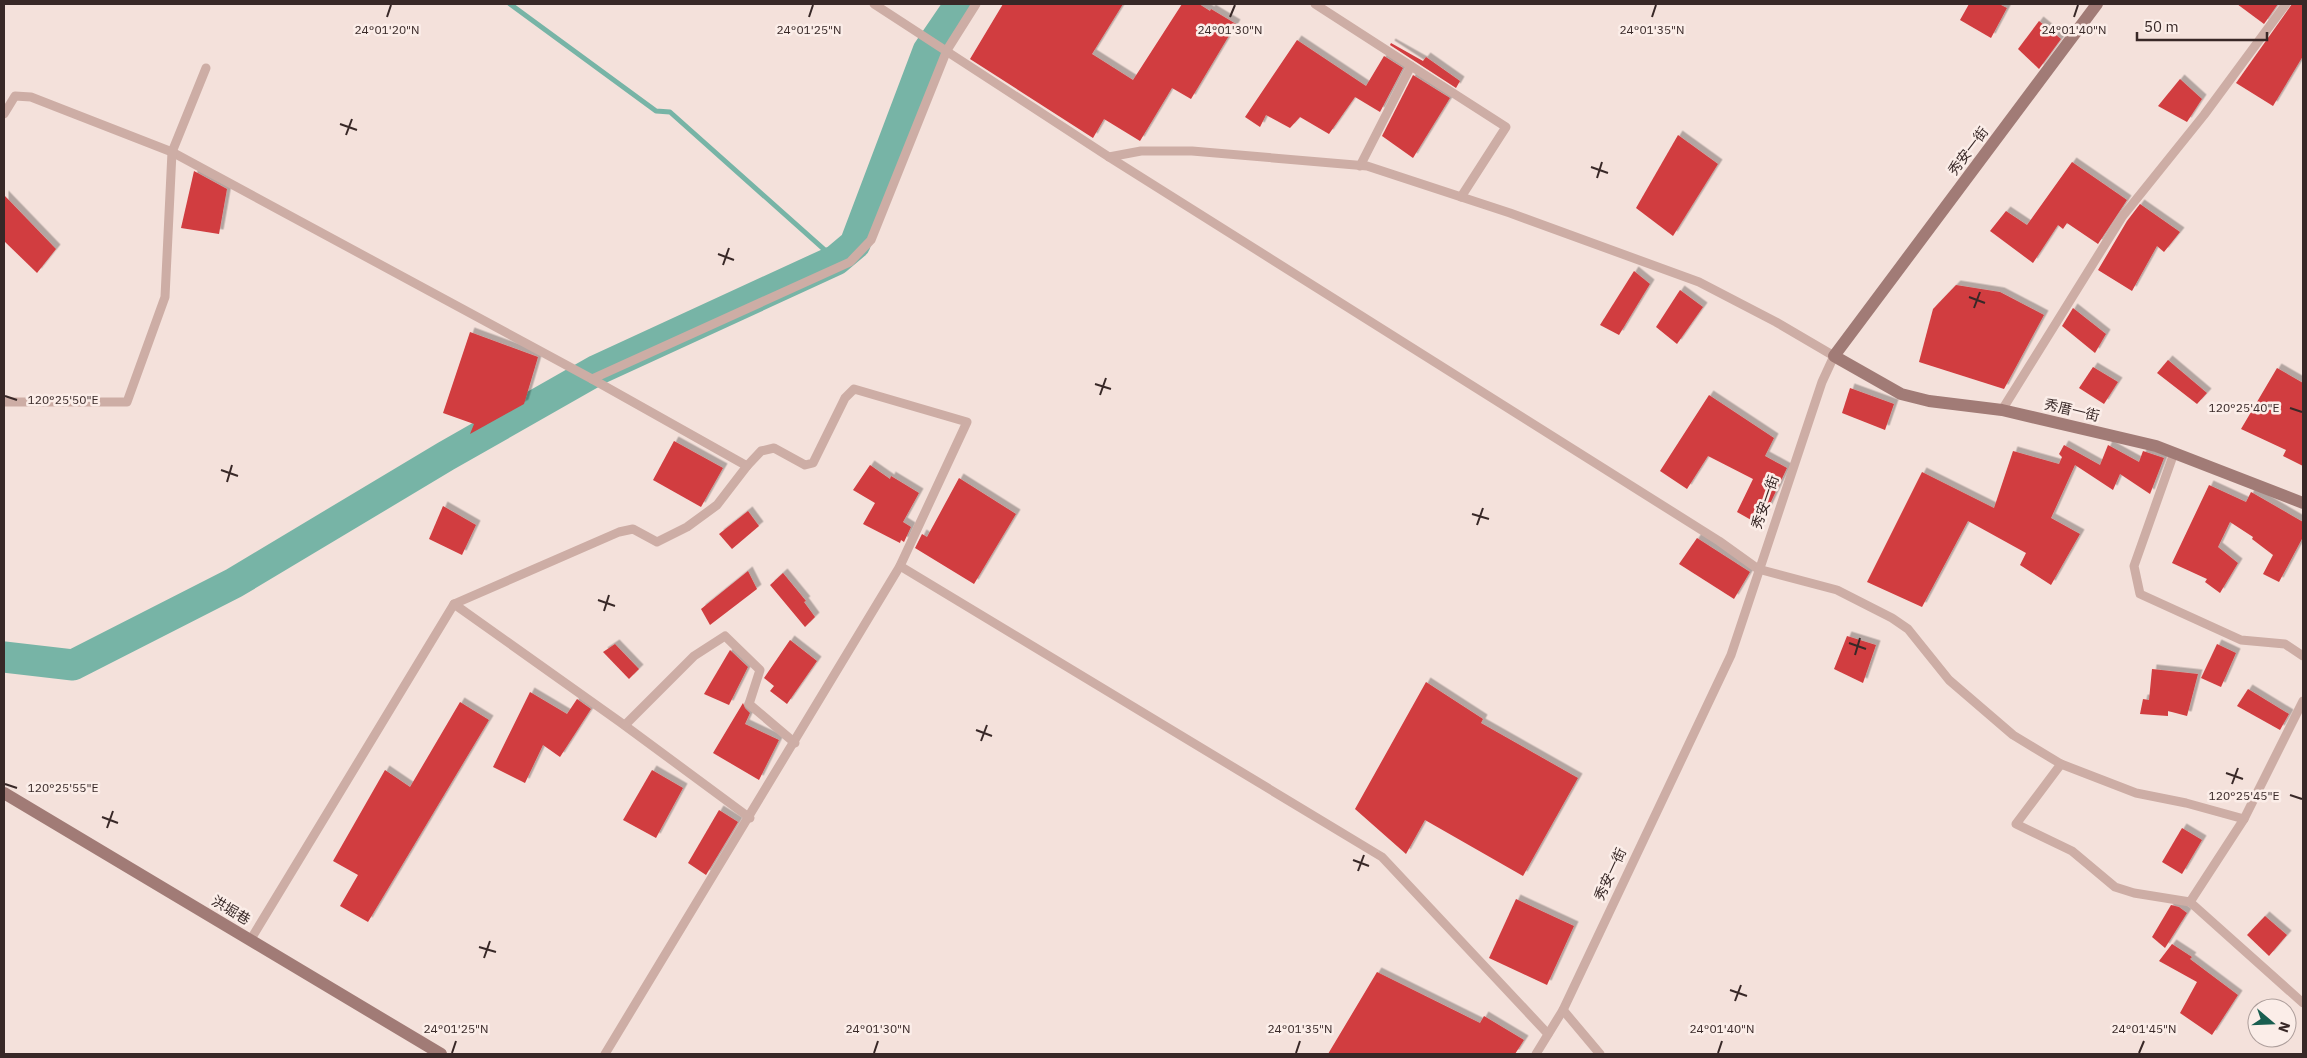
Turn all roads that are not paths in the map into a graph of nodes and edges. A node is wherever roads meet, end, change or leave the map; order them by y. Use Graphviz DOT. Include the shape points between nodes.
graph roads {
  1 [pos="874,4"];
  2 [pos="976,4"];
  3 [pos="1315,4"];
  4 [pos="2097,4"];
  5 [pos="2286,4"];
  6 [pos="947,50"];
  7 [pos="1411,66"];
  8 [pos="206,68"];
  9 [pos="4,114"];
  10 [pos="172,152"];
  11 [pos="1109,157"];
  12 [pos="1360,166"];
  13 [pos="1461,197"];
  14 [pos="1834,356"];
  15 [pos="592,379"];
  16 [pos="4,402"];
  17 [pos="2002,410"];
  18 [pos="2174,453"];
  19 [pos="747,466"];
  20 [pos="2303,503"];
  21 [pos="900,566"];
  22 [pos="1758,569"];
  23 [pos="454,604"];
  24 [pos="2303,656"];
  25 [pos="2303,702"];
  26 [pos="625,725"];
  27 [pos="795,743"];
  28 [pos="2061,764"];
  29 [pos="4,793"];
  30 [pos="750,818"];
  31 [pos="2244,819"];
  32 [pos="2190,902"];
  33 [pos="251,940"];
  34 [pos="2303,1003"];
  35 [pos="1563,1010"];
  36 [pos="1548,1034"];
  37 [pos="441,1054"];
  38 [pos="606,1054"];
  39 [pos="1536,1054"];
  40 [pos="1600,1054"];
  1 -- 6 [label="lane"];
  2 -- 6 [label="lane"];
  3 -- 7 [label="lane"];
  4 -- 14 [label="street, 秀安一街"];
  5 -- 17 [label="lane" via="2204,115 2122,217"];
  6 -- 11 [label="lane"];
  6 -- 15 [label="lane" via="871,240 850,262"];
  7 -- 12 [label="lane"];
  7 -- 13 [label="lane" via="1506,127"];
  8 -- 10 [label="lane"];
  9 -- 10 [label="lane" via="15,96 31,97"];
  10 -- 15 [label="lane"];
  10 -- 16 [label="lane" via="165,296 127,402"];
  11 -- 12 [label="lane" via="1141,151 1192,152"];
  11 -- 22 [label="lane"];
  12 -- 13 [label="lane"];
  13 -- 14 [label="lane" via="1699,282"];
  14 -- 17 [label="street, 秀厝一街" via="1901,394 1929,401"];
  14 -- 22 [label="lane, 秀安一街" via="1822,382"];
  15 -- 19 [label="lane"];
  17 -- 18 [label="street, 秀厝一街" via="2094,430"];
  18 -- 20 [label="street, 秀厝一街"];
  18 -- 24 [label="lane" via="2134,566 2140,594 2241,640 2285,644"];
  19 -- 21 [label="lane" via="761,451 774,448 804,465 813,463 845,398 854,389 967,422"];
  19 -- 23 [label="lane" via="717,505 687,527 657,542 633,529 619,532"];
  21 -- 27 [label="lane"];
  21 -- 36 [label="lane" via="1382,857"];
  22 -- 28 [label="lane" via="1838,590 1892,618 1908,629 1949,680 2013,735"];
  22 -- 35 [label="lane, 秀安一街" via="1731,655"];
  23 -- 26 [label="lane"];
  23 -- 33 [label="lane"];
  25 -- 31 [label="lane"];
  26 -- 27 [label="lane" via="694,656 726,636 760,670 750,704"];
  26 -- 30 [label="lane"];
  27 -- 30 [label="lane"];
  28 -- 31 [label="lane" via="2136,793"];
  28 -- 32 [label="lane" via="2016,824 2072,851 2115,887"];
  29 -- 33 [label="street, 洪堀巷"];
  30 -- 38 [label="lane"];
  31 -- 32 [label="lane"];
  32 -- 34 [label="lane"];
  33 -- 37 [label="street, 洪堀巷"];
  35 -- 36 [label="lane, 秀安一街"];
  35 -- 40 [label="lane"];
  36 -- 39 [label="lane, 秀安一街"];
}
